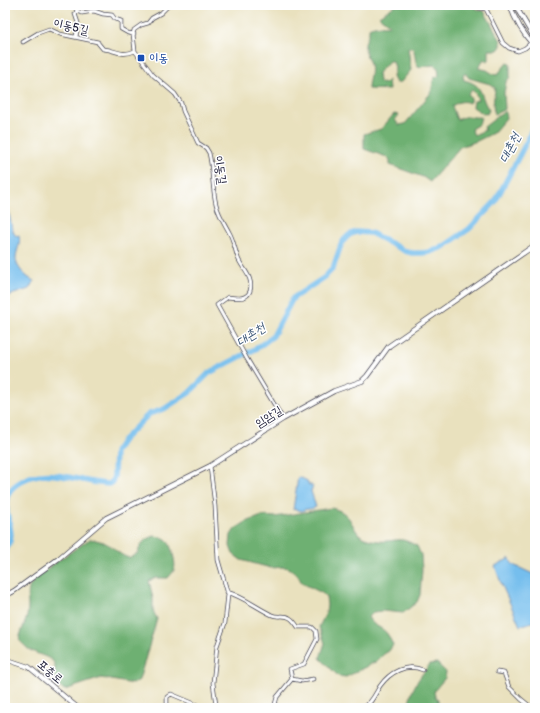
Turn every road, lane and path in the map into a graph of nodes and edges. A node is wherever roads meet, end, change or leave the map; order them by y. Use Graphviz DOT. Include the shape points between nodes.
graph roads {
  1 [pos="74,5"];
  2 [pos="169,5"];
  3 [pos="473,5"];
  4 [pos="510,5"];
  5 [pos="516,5"];
  6 [pos="532,5"];
  7 [pos="486,7"];
  8 [pos="77,11"];
  9 [pos="535,17"];
  10 [pos="134,34"];
  11 [pos="76,36"];
  12 [pos="535,39"];
  13 [pos="23,42"];
  14 [pos="531,43"];
  15 [pos="535,47"];
  16 [pos="135,51"];
  17 [pos="535,245"];
  18 [pos="283,419"];
  19 [pos="210,466"];
  20 [pos="227,592"];
  21 [pos="5,596"];
  22 [pos="5,657"];
  23 [pos="423,670"];
  24 [pos="497,672"];
  25 [pos="313,678"];
  26 [pos="292,679"];
  27 [pos="216,705"];
  28 [pos="78,708"];
  29 [pos="167,708"];
  30 [pos="202,708"];
  31 [pos="219,708"];
  32 [pos="274,708"];
  33 [pos="363,708"];
  34 [pos="532,708"];
  1 -- 8 [label="street"];
  2 -- 10 [label="street" via="148,23 136,28"];
  3 -- 7 [label="street" via="479,8"];
  4 -- 14 [label="main road" via="512,14"];
  5 -- 12 [label="main road"];
  6 -- 9 [label="street"];
  7 -- 14 [label="street" via="503,43 509,48 518,51"];
  8 -- 10 [label="street" via="112,15 121,21 121,29"];
  8 -- 11 [label="street"];
  10 -- 16 [label="street"];
  11 -- 13 [label="street, 이동5길" via="60,34 49,29"];
  11 -- 16 [label="street, 이동5길" via="98,42 103,49 109,49 117,54"];
  14 -- 15 [label="main road"];
  16 -- 18 [label="street, 이동길" via="153,74 175,94 198,143 209,153 216,206 221,220 230,233 238,258 249,275 250,284 250,292 245,297 228,297 217,305"];
  17 -- 18 [label="main road, 임암길" via="394,342 362,381 334,391"];
  18 -- 19 [label="main road, 임암길"];
  19 -- 20 [label="street" via="218,560"];
  19 -- 21 [label="main road, 임암길" via="106,518 58,559"];
  20 -- 26 [label="street" via="249,601 273,616 289,617 298,627 315,629 318,639 302,665 290,669"];
  20 -- 27 [label="street" via="225,623 217,646 214,673 213,690"];
  22 -- 28 [label="main road, 포충로" via="29,667"];
  23 -- 33 [label="street" via="416,667 400,668 384,681 377,694"];
  24 -- 34 [label="street" via="504,673 510,687"];
  25 -- 26 [label="street" via="302,681"];
  26 -- 32 [label="street" via="277,697"];
  27 -- 30 [label="street"];
  27 -- 31 [label="street"];
  29 -- 30 [label="street" via="167,697 171,694"];
}
